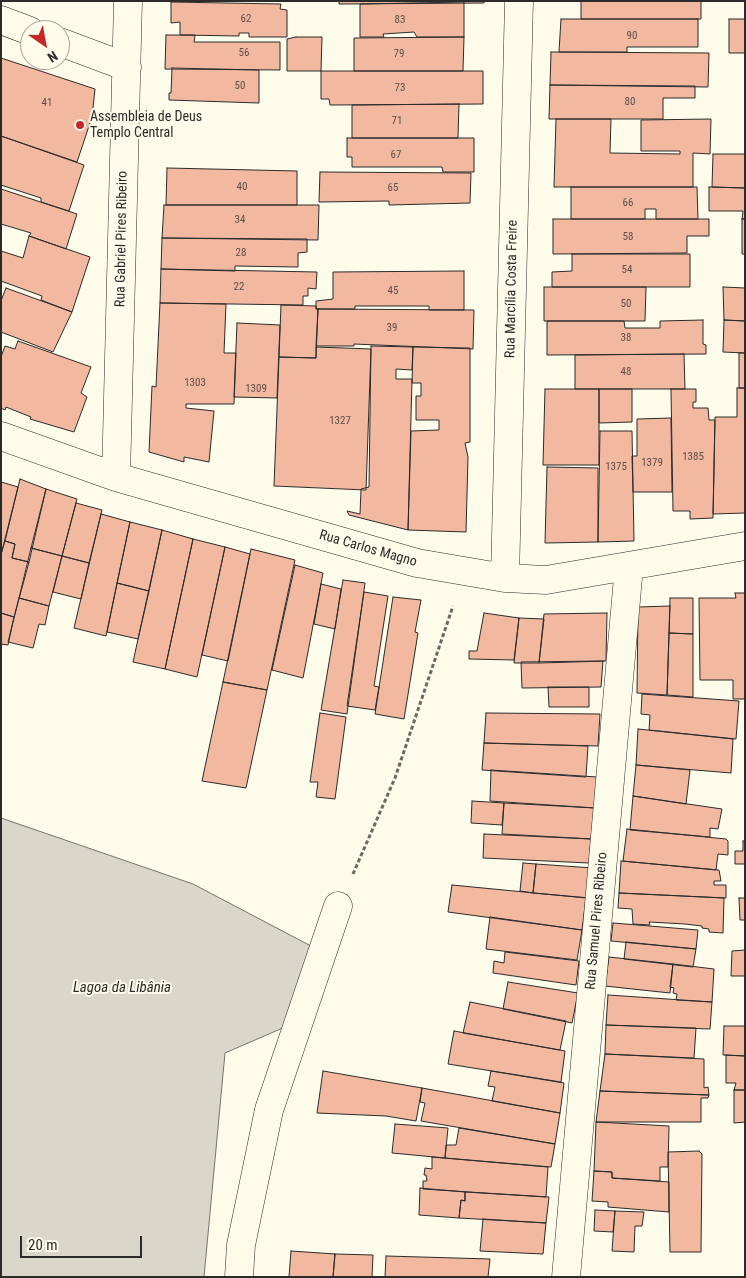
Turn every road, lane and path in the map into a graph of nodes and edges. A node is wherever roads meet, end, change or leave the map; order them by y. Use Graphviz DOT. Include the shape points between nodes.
graph roads {
  1 [pos="128,1"];
  2 [pos="520,1"];
  3 [pos="1,20"];
  4 [pos="20,27"];
  5 [pos="70,46"];
  6 [pos="126,67"];
  7 [pos="1,436"];
  8 [pos="116,477"];
  9 [pos="745,546"];
  10 [pos="629,566"];
  11 [pos="464,571"];
  12 [pos="505,578"];
  13 [pos="338,906"];
  14 [pos="239,1277"];
  15 [pos="566,1277"];
  1 -- 6 [label="street, Rua Gabriel Pires Ribeiro"];
  2 -- 12 [label="street, Rua Marcília Costa Freire"];
  3 -- 4 [label="street"];
  5 -- 6 [label="street"];
  6 -- 8 [label="street, Rua Gabriel Pires Ribeiro"];
  7 -- 8 [label="street, Rua Carlos Magno"];
  8 -- 11 [label="street, Rua Carlos Magno" via="417,563"];
  9 -- 10 [label="street, Rua Carlos Magno"];
  10 -- 12 [label="street, Rua Carlos Magno" via="546,580"];
  10 -- 15 [label="street, Rua Samuel Pires Ribeiro"];
  11 -- 12 [label="street, Rua Carlos Magno"];
  11 -- 13 [label="path" via="395,778"];
  13 -- 14 [label="street" via="269,1110 241,1245"];
}
